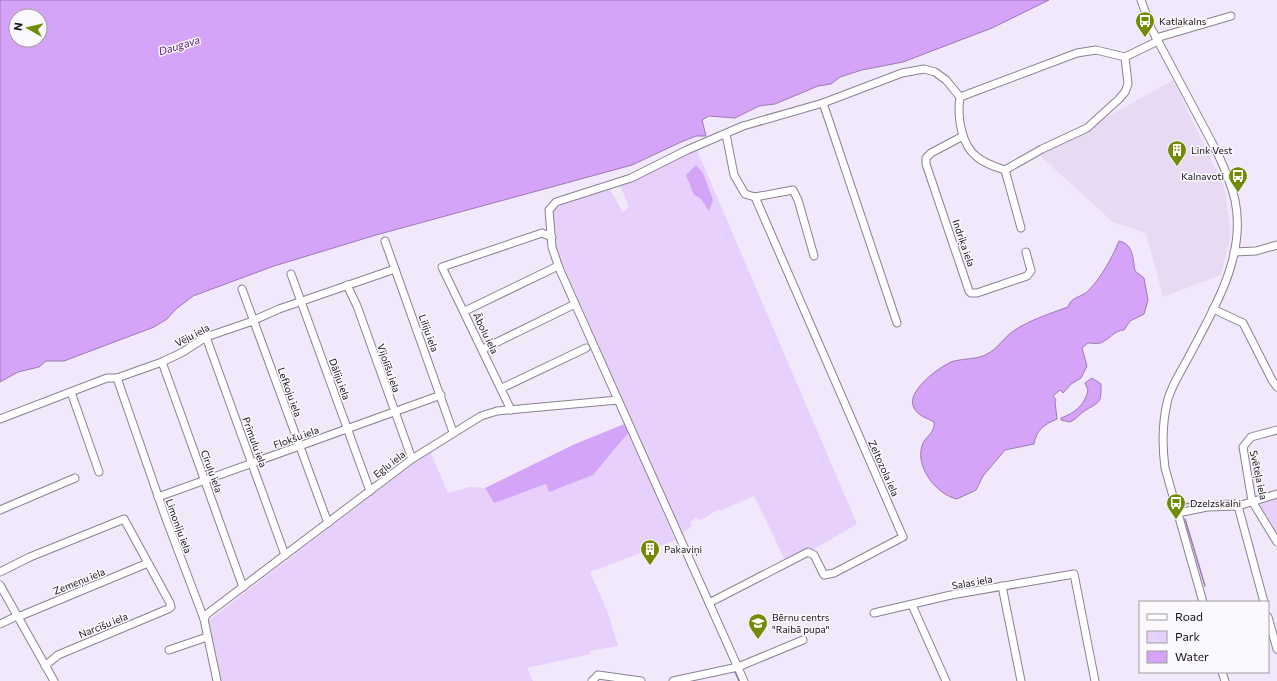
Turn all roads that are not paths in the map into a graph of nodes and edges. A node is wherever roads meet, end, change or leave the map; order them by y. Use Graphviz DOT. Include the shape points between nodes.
graph roads {
  1 [pos="1141,0"];
  2 [pos="1231,16"];
  3 [pos="1157,39"];
  4 [pos="1125,57"];
  5 [pos="960,97"];
  6 [pos="823,103"];
  7 [pos="726,134"];
  8 [pos="963,136"];
  9 [pos="1005,170"];
  10 [pos="755,197"];
  11 [pos="1021,228"];
  12 [pos="552,237"];
  13 [pos="385,241"];
  14 [pos="1277,245"];
  15 [pos="1026,252"];
  16 [pos="1234,252"];
  17 [pos="814,256"];
  18 [pos="558,266"];
  19 [pos="395,269"];
  20 [pos="292,274"];
  21 [pos="347,285"];
  22 [pos="242,289"];
  23 [pos="301,301"];
  24 [pos="575,304"];
  25 [pos="1213,309"];
  26 [pos="464,311"];
  27 [pos="253,320"];
  28 [pos="897,323"];
  29 [pos="206,337"];
  30 [pos="586,348"];
  31 [pos="483,349"];
  32 [pos="162,362"];
  33 [pos="117,378"];
  34 [pos="1277,387"];
  35 [pos="502,388"];
  36 [pos="71,392"];
  37 [pos="441,395"];
  38 [pos="618,400"];
  39 [pos="511,410"];
  40 [pos="394,412"];
  41 [pos="0,419"];
  42 [pos="348,429"];
  43 [pos="1277,430"];
  44 [pos="453,432"];
  45 [pos="300,446"];
  46 [pos="412,459"];
  47 [pos="252,463"];
  48 [pos="99,472"];
  49 [pos="75,478"];
  50 [pos="205,480"];
  51 [pos="370,491"];
  52 [pos="1277,494"];
  53 [pos="158,497"];
  54 [pos="1252,501"];
  55 [pos="1238,506"];
  56 [pos="0,510"];
  57 [pos="1178,513"];
  58 [pos="328,523"];
  59 [pos="1277,542"];
  60 [pos="285,555"];
  61 [pos="148,564"];
  62 [pos="0,572"];
  63 [pos="0,585"];
  64 [pos="1002,586"];
  65 [pos="244,587"];
  66 [pos="1203,601"];
  67 [pos="1264,601"];
  68 [pos="709,603"];
  69 [pos="912,605"];
  70 [pos="874,613"];
  71 [pos="17,616"];
  72 [pos="204,619"];
  73 [pos="1269,621"];
  74 [pos="0,624"];
  75 [pos="207,637"];
  76 [pos="803,640"];
  77 [pos="1277,649"];
  78 [pos="169,650"];
  79 [pos="45,666"];
  80 [pos="738,667"];
  81 [pos="54,681"];
  82 [pos="217,681"];
  83 [pos="592,681"];
  84 [pos="641,681"];
  85 [pos="673,681"];
  86 [pos="744,681"];
  87 [pos="946,681"];
  88 [pos="1021,681"];
  89 [pos="1095,681"];
  1 -- 3 [label="street"];
  2 -- 3 [label="street"];
  3 -- 4 [label="street"];
  3 -- 16 [label="street" via="1226,172 1235,201"];
  4 -- 5 [label="street" via="1100,50 1086,51"];
  4 -- 9 [label="street" via="1128,84 1126,92 1119,99 1087,128 1042,148"];
  5 -- 6 [label="street" via="940,74 929,70 915,70"];
  5 -- 8 [label="street"];
  6 -- 7 [label="street" via="743,126"];
  6 -- 28 [label="street"];
  7 -- 10 [label="street" via="734,175 745,194"];
  7 -- 12 [label="street" via="631,178 552,205 548,215"];
  8 -- 9 [label="street" via="976,157"];
  8 -- 15 [label="street, Indriķa iela" via="931,153 926,158 926,164 969,292 977,293 1027,276 1031,271"];
  9 -- 11 [label="street"];
  10 -- 17 [label="street" via="793,190"];
  10 -- 68 [label="street, Zeltozola iela" via="903,537 834,573 824,575 814,555 808,552"];
  12 -- 18 [label="street"];
  12 -- 26 [label="street, Ābolu iela" via="542,233 445,264 442,267"];
  13 -- 19 [label="street, Liliju iela"];
  14 -- 16 [label="street" via="1256,251"];
  16 -- 25 [label="street" via="1230,272"];
  18 -- 24 [label="street"];
  18 -- 26 [label="street"];
  19 -- 21 [label="street, Vēju iela"];
  19 -- 37 [label="street, Liliju iela"];
  20 -- 23 [label="street, Dāliju iela"];
  21 -- 23 [label="street, Vēju iela"];
  21 -- 40 [label="street, Vijolīšu iela"];
  22 -- 27 [label="street, Lefkoju iela"];
  23 -- 27 [label="street, Vēju iela"];
  23 -- 42 [label="street, Dāliju iela"];
  24 -- 31 [label="street"];
  24 -- 38 [label="street"];
  25 -- 34 [label="street" via="1243,323"];
  25 -- 57 [label="street" via="1173,388 1165,414 1165,468"];
  26 -- 31 [label="street, Ābolu iela"];
  27 -- 29 [label="street, Vēju iela"];
  27 -- 45 [label="street, Lefkoju iela"];
  29 -- 32 [label="street, Vēju iela"];
  29 -- 47 [label="street, Prīmulu iela"];
  30 -- 35 [label="street"];
  31 -- 35 [label="street, Ābolu iela"];
  32 -- 33 [label="street, Vēju iela"];
  32 -- 50 [label="street, Cīruļu iela"];
  33 -- 36 [label="street, Vēju iela" via="107,378"];
  33 -- 53 [label="street, Limoniju iela"];
  35 -- 39 [label="street, Ābolu iela"];
  36 -- 41 [label="street, Vēju iela"];
  36 -- 48 [label="street"];
  37 -- 40 [label="street, Flokšu iela"];
  37 -- 44 [label="street, Liliju iela"];
  38 -- 39 [label="street, Egļu iela"];
  38 -- 68 [label="street"];
  39 -- 44 [label="street, Egļu iela" via="487,413"];
  40 -- 42 [label="street, Flokšu iela"];
  40 -- 46 [label="street, Vijolīšu iela"];
  42 -- 45 [label="street, Flokšu iela"];
  42 -- 51 [label="street, Dāliju iela"];
  43 -- 54 [label="street, Svēteļa iela" via="1251,437 1243,447"];
  44 -- 46 [label="street, Egļu iela"];
  45 -- 47 [label="street, Flokšu iela"];
  45 -- 58 [label="street, Lefkoju iela"];
  46 -- 51 [label="street, Egļu iela"];
  47 -- 50 [label="street, Flokšu iela"];
  47 -- 60 [label="street, Prīmulu iela"];
  49 -- 56 [label="street"];
  50 -- 53 [label="street, Flokšu iela"];
  50 -- 65 [label="street, Cīruļu iela"];
  51 -- 58 [label="street, Egļu iela"];
  52 -- 54 [label="street"];
  53 -- 72 [label="street, Limoniju iela"];
  54 -- 55 [label="street"];
  54 -- 59 [label="street, Svēteļa iela"];
  55 -- 57 [label="street" via="1207,507"];
  55 -- 67 [label="street"];
  57 -- 66 [label="street"];
  58 -- 60 [label="street, Egļu iela"];
  60 -- 65 [label="street, Egļu iela"];
  61 -- 62 [label="street" via="124,519 30,557"];
  61 -- 71 [label="street, Zemeņu iela"];
  61 -- 79 [label="street, Narcišu iela" via="171,607 58,655"];
  63 -- 71 [label="street"];
  64 -- 69 [label="street, Salas iela"];
  64 -- 88 [label="street"];
  64 -- 89 [label="street, Salas iela" via="1074,574"];
  65 -- 72 [label="street, Egļu iela" via="207,614"];
  68 -- 80 [label="street"];
  69 -- 70 [label="street, Salas iela"];
  69 -- 87 [label="street"];
  71 -- 74 [label="street, Zemeņu iela"];
  71 -- 79 [label="street"];
  72 -- 75 [label="street, Limoniju iela"];
  73 -- 77 [label="street"];
  75 -- 78 [label="street"];
  75 -- 82 [label="street, Limoniju iela"];
  76 -- 80 [label="street"];
  79 -- 81 [label="street"];
  80 -- 85 [label="street"];
  80 -- 86 [label="street"];
  83 -- 84 [label="street" via="598,675"];
}
